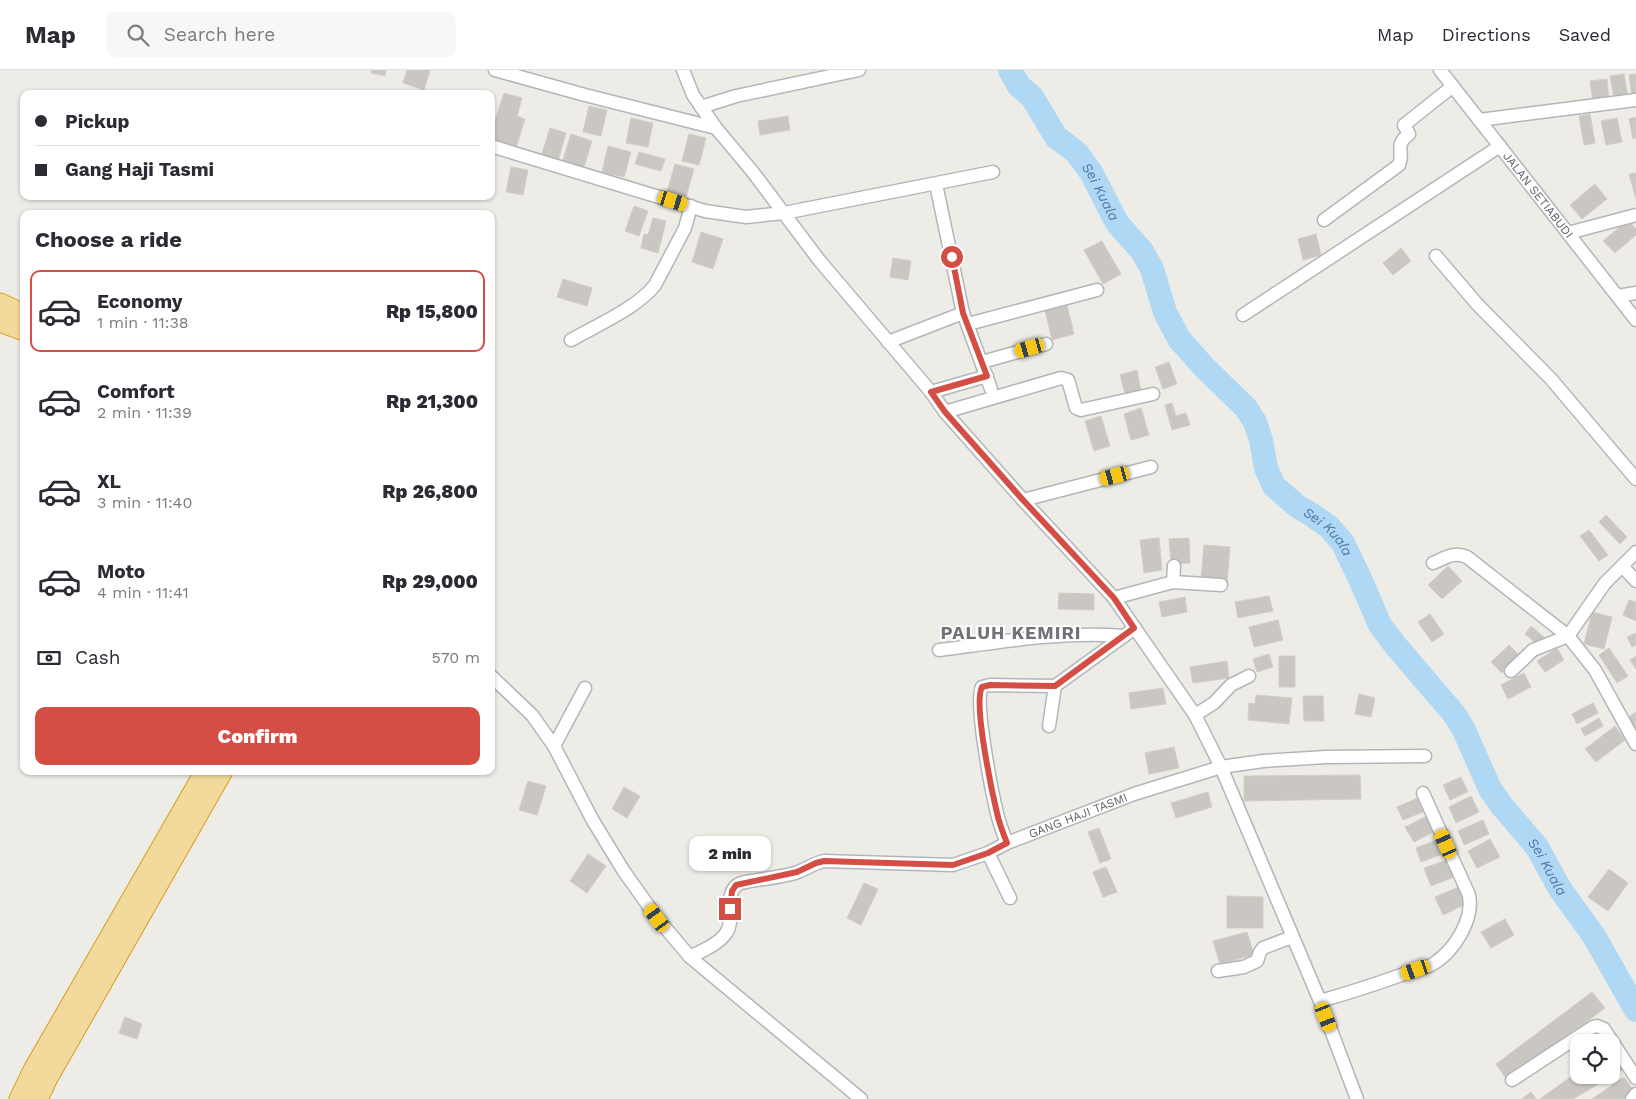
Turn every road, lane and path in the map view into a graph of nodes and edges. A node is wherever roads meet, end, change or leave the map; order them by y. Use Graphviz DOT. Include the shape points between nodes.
graph roads {
  1 [pos="495,70"];
  2 [pos="683,70"];
  3 [pos="859,70"];
  4 [pos="1440,70"];
  5 [pos="1453,86"];
  6 [pos="1636,100"];
  7 [pos="701,107"];
  8 [pos="1479,120"];
  9 [pos="716,128"];
  10 [pos="1500,146"];
  11 [pos="495,147"];
  12 [pos="993,172"];
  13 [pos="936,184"];
  14 [pos="691,206"];
  15 [pos="784,213"];
  16 [pos="1636,215"];
  17 [pos="1324,220"];
  18 [pos="1568,233"];
  19 [pos="1436,256"];
  20 [pos="1097,290"];
  21 [pos="1636,294"];
  22 [pos="1618,296"];
  23 [pos="0,303"];
  24 [pos="20,312"];
  25 [pos="1243,315"];
  26 [pos="966,318"];
  27 [pos="1636,320"];
  28 [pos="0,322"];
  29 [pos="20,329"];
  30 [pos="571,340"];
  31 [pos="888,342"];
  32 [pos="1046,344"];
  33 [pos="982,362"];
  34 [pos="987,376"];
  35 [pos="991,389"];
  36 [pos="931,392"];
  37 [pos="1153,394"];
  38 [pos="945,412"];
  39 [pos="1151,467"];
  40 [pos="1636,479"];
  41 [pos="1023,500"];
  42 [pos="1636,552"];
  43 [pos="1433,563"];
  44 [pos="1174,566"];
  45 [pos="1622,566"];
  46 [pos="1636,581"];
  47 [pos="1173,582"];
  48 [pos="1221,585"];
  49 [pos="1114,598"];
  50 [pos="1134,628"];
  51 [pos="1124,636"];
  52 [pos="1568,636"];
  53 [pos="939,650"];
  54 [pos="1511,671"];
  55 [pos="1249,676"];
  56 [pos="495,680"];
  57 [pos="1055,686"];
  58 [pos="585,688"];
  59 [pos="1195,715"];
  60 [pos="1049,726"];
  61 [pos="1636,744"];
  62 [pos="554,746"];
  63 [pos="1425,756"];
  64 [pos="1221,767"];
  65 [pos="203,775"];
  66 [pos="221,775"];
  67 [pos="1423,793"];
  68 [pos="1007,843"];
  69 [pos="988,853"];
  70 [pos="1010,898"];
  71 [pos="1292,937"];
  72 [pos="690,957"];
  73 [pos="1218,971"];
  74 [pos="1320,1000"];
  75 [pos="1636,1078"];
  76 [pos="1512,1080"];
  77 [pos="1636,1094"];
  78 [pos="19,1099"];
  79 [pos="38,1099"];
  80 [pos="861,1099"];
  81 [pos="1358,1099"];
  82 [pos="1632,1099"];
  1 -- 9 [label="street"];
  2 -- 7 [label="street"];
  3 -- 7 [label="street" via="736,96"];
  4 -- 5 [label="street, JALAN SETIABUDI"];
  5 -- 8 [label="street, JALAN SETIABUDI"];
  5 -- 17 [label="street" via="1404,125 1409,134 1400,144 1399,165"];
  6 -- 8 [label="street"];
  7 -- 9 [label="street"];
  8 -- 10 [label="street, JALAN SETIABUDI"];
  9 -- 15 [label="street"];
  10 -- 18 [label="street, JALAN SETIABUDI"];
  10 -- 25 [label="street"];
  11 -- 14 [label="street"];
  12 -- 13 [label="street"];
  13 -- 15 [label="street"];
  13 -- 26 [label="street"];
  14 -- 15 [label="street" via="746,217"];
  14 -- 30 [label="street" via="682,234 648,293"];
  15 -- 31 [label="street"];
  16 -- 18 [label="street"];
  18 -- 22 [label="street, JALAN SETIABUDI"];
  19 -- 40 [label="street" via="1477,304 1551,379"];
  20 -- 26 [label="street"];
  21 -- 22 [label="street"];
  22 -- 27 [label="street, JALAN SETIABUDI"];
  23 -- 24 [label="highway"];
  26 -- 31 [label="street"];
  26 -- 33 [label="street"];
  28 -- 29 [label="highway"];
  31 -- 36 [label="street"];
  32 -- 33 [label="street"];
  33 -- 34 [label="street"];
  34 -- 35 [label="street"];
  34 -- 36 [label="street"];
  36 -- 38 [label="street"];
  37 -- 38 [label="street" via="1081,410 1076,408 1068,380 1061,378"];
  38 -- 41 [label="street"];
  39 -- 41 [label="street"];
  41 -- 49 [label="street"];
  42 -- 45 [label="street"];
  43 -- 52 [label="street" via="1453,554 1467,557"];
  44 -- 47 [label="street"];
  45 -- 46 [label="street"];
  45 -- 52 [label="street"];
  47 -- 48 [label="street"];
  47 -- 49 [label="street"];
  49 -- 50 [label="street"];
  50 -- 51 [label="street"];
  50 -- 59 [label="street"];
  51 -- 53 [label="street" via="1078,635"];
  51 -- 57 [label="street"];
  52 -- 54 [label="street" via="1533,650"];
  52 -- 61 [label="street" via="1595,670"];
  55 -- 59 [label="street" via="1231,685 1214,703"];
  56 -- 62 [label="street" via="532,715"];
  57 -- 60 [label="street"];
  57 -- 68 [label="street" via="990,685 979,691 984,748 997,815"];
  58 -- 62 [label="street"];
  59 -- 64 [label="street"];
  62 -- 72 [label="street" via="623,870"];
  63 -- 64 [label="street, GANG HAJI TASMI" via="1326,757"];
  64 -- 68 [label="street, GANG HAJI TASMI" via="1134,794"];
  64 -- 71 [label="street"];
  65 -- 78 [label="highway"];
  66 -- 79 [label="highway"];
  67 -- 74 [label="street" via="1468,896 1470,904 1464,931 1433,964 1348,994"];
  68 -- 69 [label="street, GANG HAJI TASMI"];
  69 -- 70 [label="street"];
  69 -- 72 [label="street, GANG HAJI TASMI" via="953,865 824,861 797,872 741,883 732,891 725,935"];
  71 -- 73 [label="street" via="1263,948 1257,961 1251,964"];
  71 -- 74 [label="street"];
  72 -- 80 [label="street"];
  74 -- 81 [label="street"];
  75 -- 76 [label="street" via="1604,1029 1597,1026"];
  77 -- 82 [label="street"];
}
